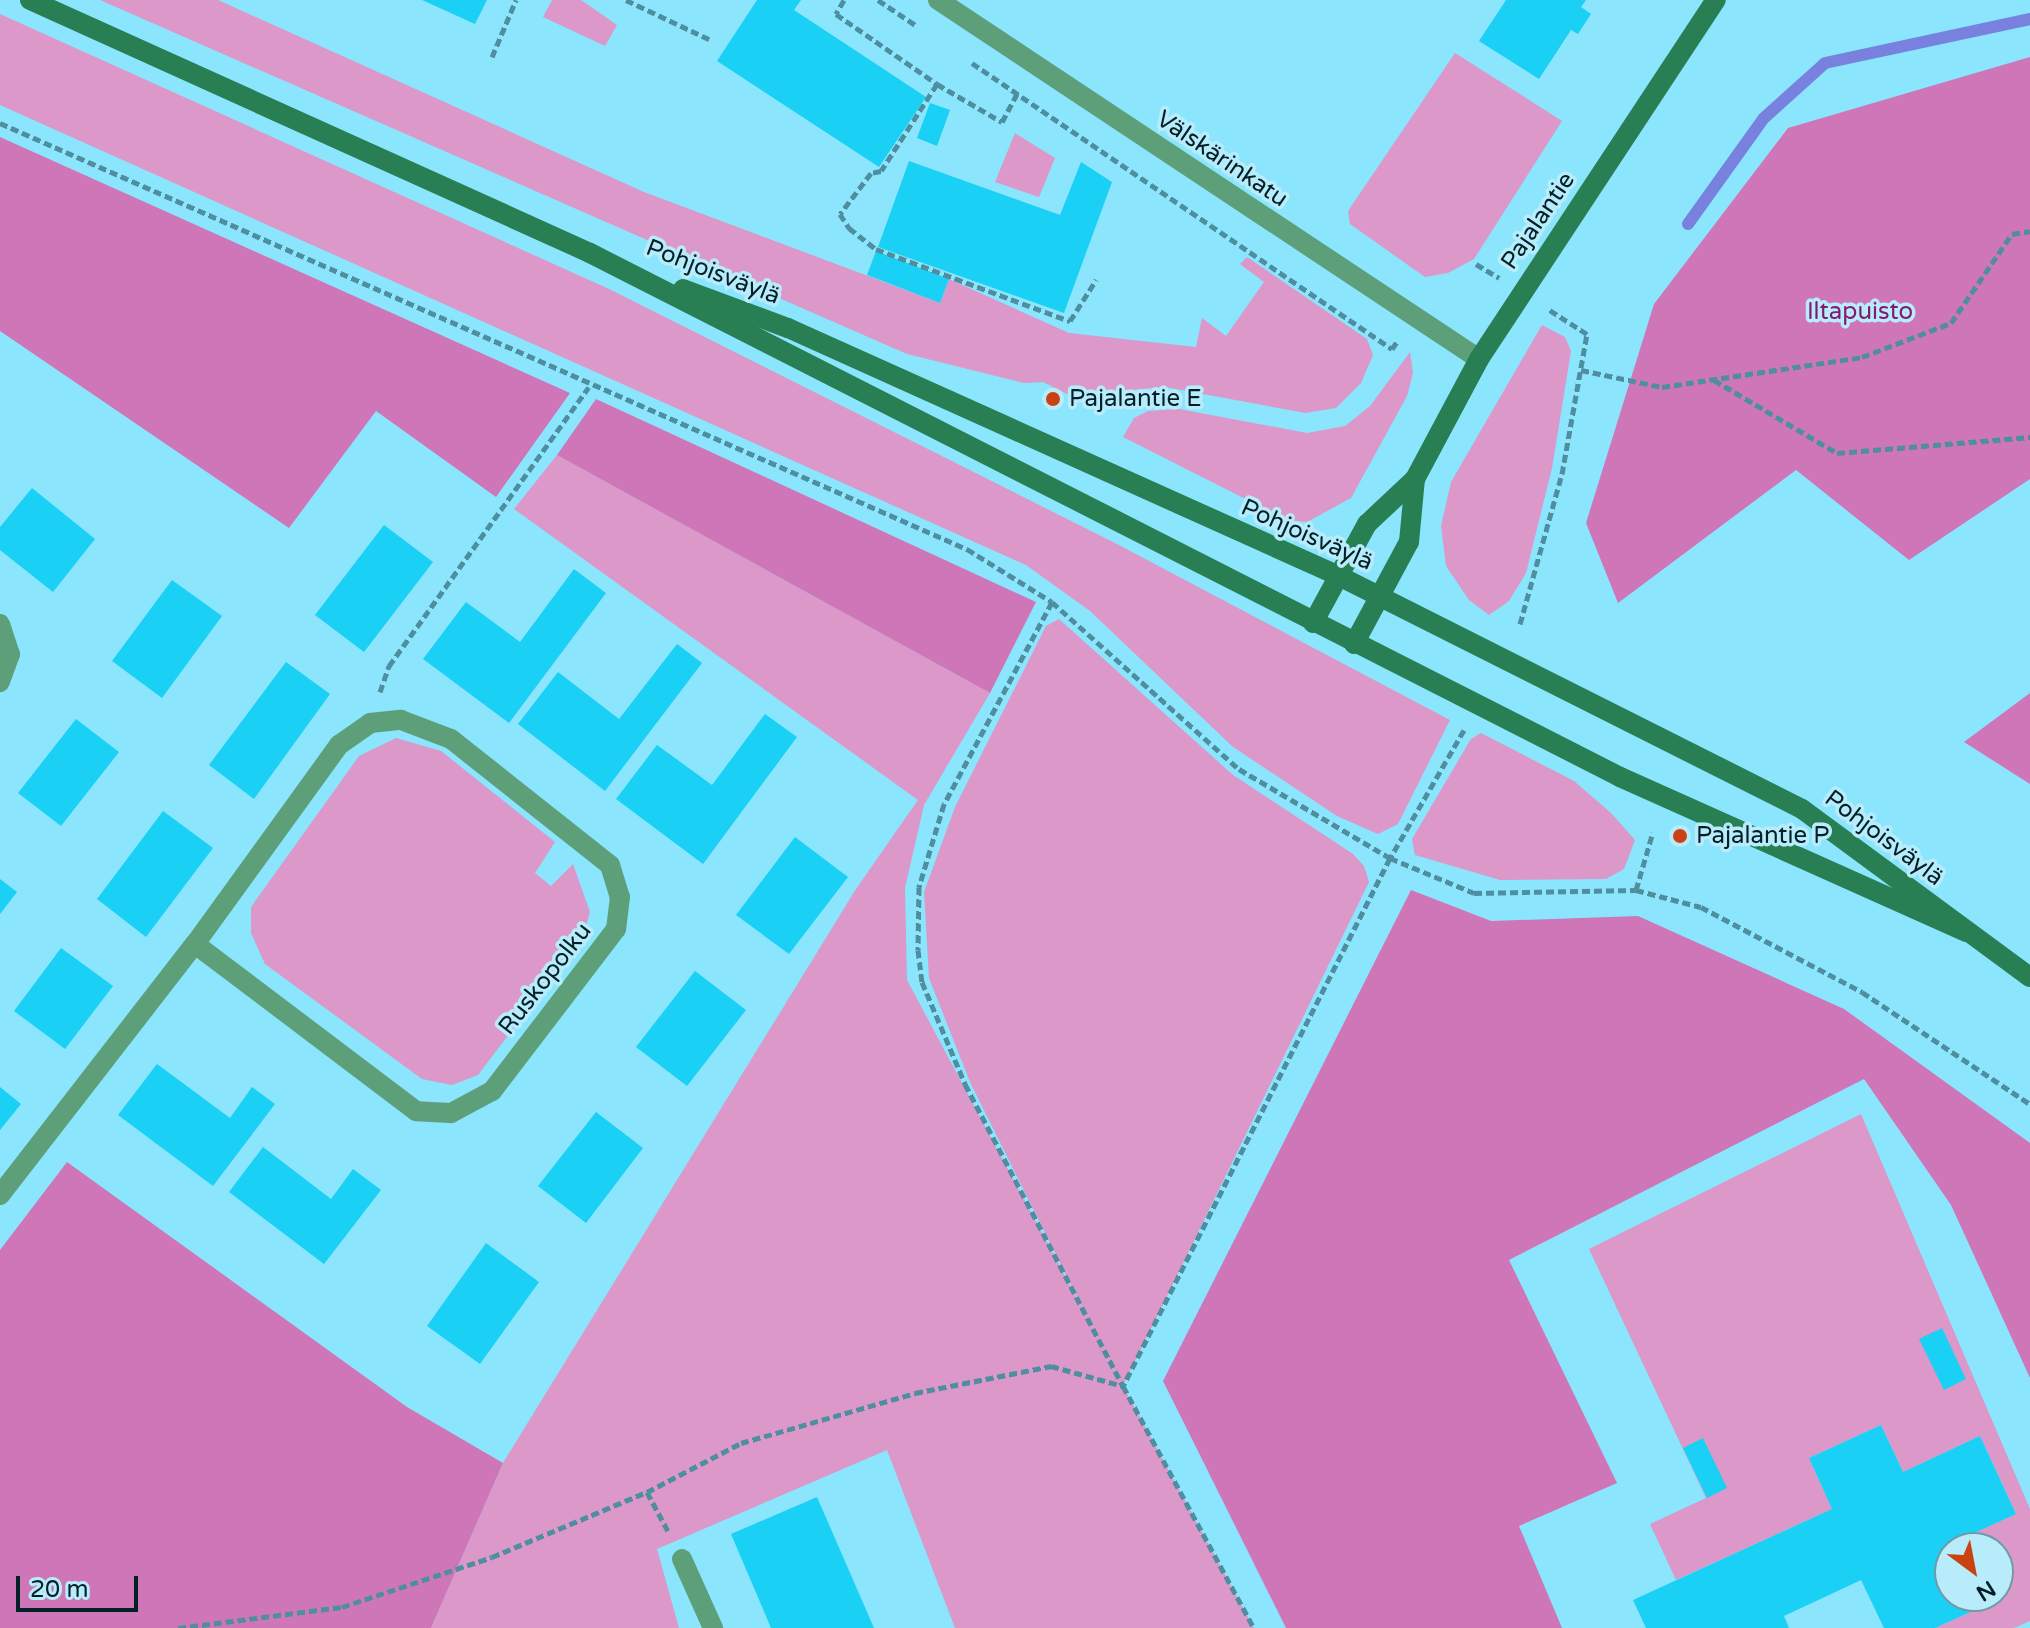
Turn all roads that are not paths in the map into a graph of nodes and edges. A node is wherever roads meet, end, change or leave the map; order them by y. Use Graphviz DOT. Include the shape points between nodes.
graph roads {
  1 [pos="30,0"];
  2 [pos="938,0"];
  3 [pos="1716,0"];
  4 [pos="590,253"];
  5 [pos="1479,359"];
  6 [pos="1415,479"];
  7 [pos="1339,576"];
  8 [pos="1380,596"];
  9 [pos="1313,623"];
  10 [pos="0,624"];
  11 [pos="1354,644"];
  12 [pos="0,682"];
  13 [pos="1966,932"];
  14 [pos="195,944"];
  15 [pos="2030,977"];
  16 [pos="0,1195"];
  17 [pos="682,1559"];
  18 [pos="713,1628"];
  1 -- 4 [label="main road, Pohjoisväylä"];
  2 -- 5 [label="street, Välskärinkatu"];
  3 -- 5 [label="main road, Pajalantie"];
  4 -- 7 [label="main road, Pohjoisväylä" via="788,328"];
  4 -- 9 [label="main road, Pohjoisväylä"];
  5 -- 6 [label="main road, Pajalantie"];
  6 -- 7 [label="main road, Pajalantie" via="1367,524"];
  6 -- 8 [label="main road, Pajalantie" via="1409,542"];
  7 -- 8 [label="main road, Pohjoisväylä"];
  7 -- 9 [label="main road, Pajalantie"];
  8 -- 11 [label="main road, Pajalantie"];
  8 -- 13 [label="main road, Pohjoisväylä" via="1802,809"];
  9 -- 11 [label="main road, Pohjoisväylä"];
  10 -- 12 [label="street" via="10,654"];
  11 -- 13 [label="main road, Pohjoisväylä" via="1620,777"];
  13 -- 15 [label="main road, Pohjoisväylä"];
  14 -- 14 [label="street, Ruskopolku" via="339,745 370,723 401,720 451,739 610,865 620,897 616,929 492,1091 451,1113 416,1111"];
  14 -- 16 [label="street"];
  17 -- 18 [label="street"];
}
